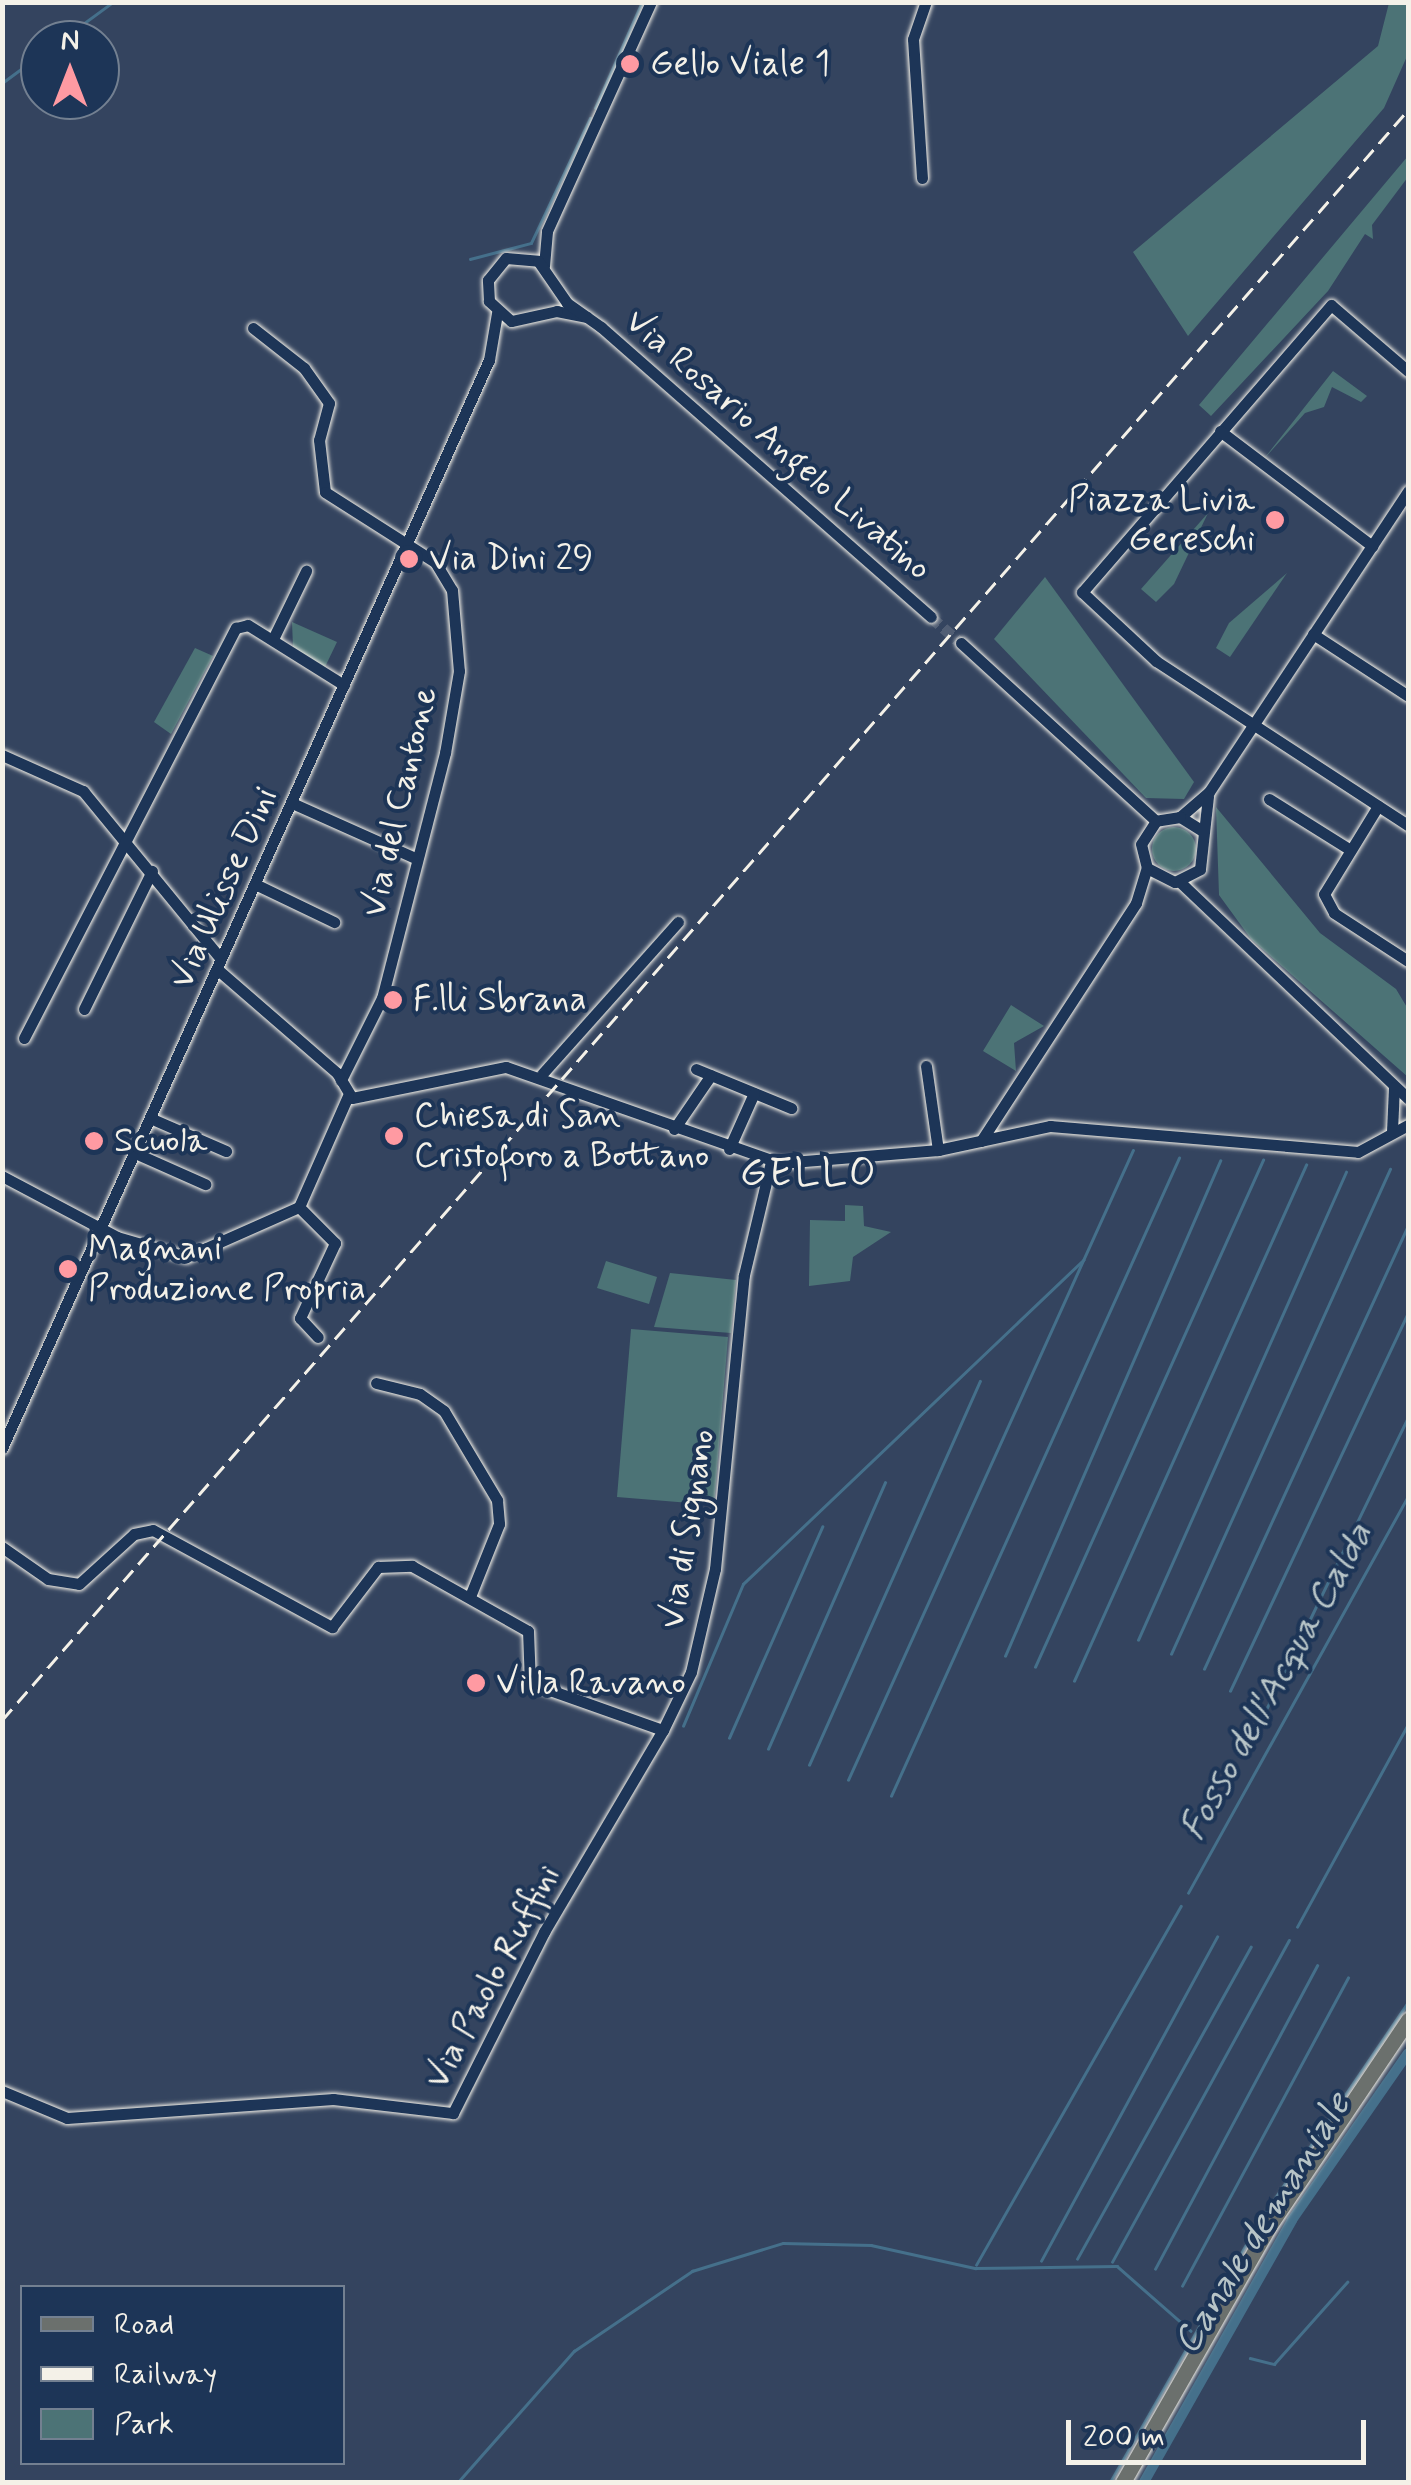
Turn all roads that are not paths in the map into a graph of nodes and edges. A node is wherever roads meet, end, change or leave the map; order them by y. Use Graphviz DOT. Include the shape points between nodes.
graph roads {
  1 [pos="651,2"];
  2 [pos="926,2"];
  3 [pos="922,178"];
  4 [pos="547,232"];
  5 [pos="519,256"];
  6 [pos="544,266"];
  7 [pos="553,282"];
  8 [pos="497,313"];
  9 [pos="540,316"];
  10 [pos="587,317"];
  11 [pos="518,322"];
  12 [pos="254,328"];
  13 [pos="493,350"];
  14 [pos="1408,371"];
  15 [pos="1220,431"];
  16 [pos="1408,491"];
  17 [pos="409,542"];
  18 [pos="1372,546"];
  19 [pos="306,572"];
  20 [pos="931,617"];
  21 [pos="1313,634"];
  22 [pos="274,640"];
  23 [pos="962,643"];
  24 [pos="344,685"];
  25 [pos="1408,696"];
  26 [pos="1252,725"];
  27 [pos="2,755"];
  28 [pos="1210,792"];
  29 [pos="1268,799"];
  30 [pos="292,803"];
  31 [pos="1378,806"];
  32 [pos="1134,810"];
  33 [pos="1180,817"];
  34 [pos="1156,821"];
  35 [pos="1408,826"];
  36 [pos="1201,830"];
  37 [pos="121,834"];
  38 [pos="1143,836"];
  39 [pos="1349,850"];
  40 [pos="413,858"];
  41 [pos="1146,868"];
  42 [pos="1200,868"];
  43 [pos="152,871"];
  44 [pos="1175,882"];
  45 [pos="256,884"];
  46 [pos="1204,898"];
  47 [pos="1136,903"];
  48 [pos="334,922"];
  49 [pos="678,922"];
  50 [pos="1408,961"];
  51 [pos="219,964"];
  52 [pos="84,1009"];
  53 [pos="24,1038"];
  54 [pos="926,1066"];
  55 [pos="696,1068"];
  56 [pos="542,1074"];
  57 [pos="711,1076"];
  58 [pos="341,1080"];
  59 [pos="1394,1086"];
  60 [pos="754,1093"];
  61 [pos="348,1096"];
  62 [pos="1408,1098"];
  63 [pos="792,1108"];
  64 [pos="150,1118"];
  65 [pos="1408,1125"];
  66 [pos="674,1129"];
  67 [pos="1392,1131"];
  68 [pos="982,1141"];
  69 [pos="729,1149"];
  70 [pos="938,1150"];
  71 [pos="226,1151"];
  72 [pos="135,1153"];
  73 [pos="771,1162"];
  74 [pos="2,1176"];
  75 [pos="205,1184"];
  76 [pos="299,1207"];
  77 [pos="101,1228"];
  78 [pos="318,1337"];
  79 [pos="376,1383"];
  80 [pos="2,1448"];
  81 [pos="2,1547"];
  82 [pos="471,1594"];
  83 [pos="663,1730"];
  84 [pos="1408,2020"];
  85 [pos="2,2091"];
  86 [pos="1123,2482"];
  1 -- 4 [label="street"];
  2 -- 3 [label="street" via="913,40"];
  4 -- 5 [label="street"];
  4 -- 6 [label="street"];
  5 -- 6 [label="street"];
  5 -- 8 [label="street" via="488,280"];
  6 -- 7 [label="street"];
  7 -- 9 [label="street"];
  7 -- 10 [label="street, Via Rosario Angelo Livatino"];
  8 -- 11 [label="street"];
  8 -- 13 [label="street"];
  9 -- 10 [label="street"];
  9 -- 11 [label="street"];
  10 -- 20 [label="street, Via Rosario Angelo Livatino"];
  11 -- 13 [label="street"];
  12 -- 17 [label="street, Via del Cantone" via="304,368 329,402 319,440 325,492"];
  13 -- 17 [label="street, Via Ulisse Dini"];
  14 -- 15 [label="street" via="1331,305"];
  15 -- 18 [label="street"];
  15 -- 26 [label="street" via="1082,592 1156,661"];
  16 -- 18 [label="street"];
  17 -- 24 [label="street, Via Ulisse Dini"];
  17 -- 40 [label="street, Via del Cantone" via="450,576 458,671"];
  18 -- 21 [label="street"];
  19 -- 22 [label="street"];
  21 -- 25 [label="street"];
  21 -- 26 [label="street"];
  22 -- 24 [label="street"];
  22 -- 37 [label="street" via="236,628"];
  23 -- 32 [label="street"];
  24 -- 30 [label="street, Via Ulisse Dini"];
  26 -- 28 [label="street"];
  26 -- 31 [label="street"];
  27 -- 37 [label="street" via="83,791"];
  28 -- 33 [label="street"];
  28 -- 36 [label="street"];
  29 -- 39 [label="street"];
  30 -- 40 [label="street"];
  30 -- 45 [label="street, Via Ulisse Dini"];
  31 -- 35 [label="street"];
  31 -- 39 [label="street"];
  32 -- 34 [label="street"];
  32 -- 38 [label="street"];
  33 -- 34 [label="street"];
  33 -- 36 [label="street"];
  34 -- 38 [label="street"];
  36 -- 42 [label="street"];
  37 -- 43 [label="street"];
  37 -- 53 [label="street"];
  38 -- 41 [label="street"];
  39 -- 50 [label="street" via="1324,889 1334,913"];
  40 -- 58 [label="street, Via del Cantone" via="382,998"];
  41 -- 44 [label="street"];
  41 -- 47 [label="street"];
  42 -- 44 [label="street"];
  42 -- 46 [label="street"];
  43 -- 51 [label="street"];
  43 -- 52 [label="street"];
  44 -- 46 [label="street"];
  44 -- 47 [label="street"];
  45 -- 48 [label="street"];
  45 -- 51 [label="street, Via Ulisse Dini"];
  46 -- 59 [label="street" via="1256,962"];
  47 -- 68 [label="street"];
  49 -- 56 [label="street"];
  51 -- 58 [label="street"];
  51 -- 64 [label="street, Via Ulisse Dini"];
  54 -- 70 [label="street"];
  55 -- 57 [label="street"];
  56 -- 61 [label="street" via="494,1066"];
  56 -- 66 [label="street"];
  57 -- 60 [label="street"];
  57 -- 66 [label="street"];
  58 -- 61 [label="street"];
  59 -- 62 [label="street"];
  59 -- 67 [label="street"];
  60 -- 63 [label="street"];
  60 -- 69 [label="street"];
  61 -- 76 [label="street"];
  64 -- 71 [label="street"];
  64 -- 72 [label="street, Via Ulisse Dini"];
  65 -- 67 [label="street"];
  66 -- 69 [label="street"];
  67 -- 68 [label="street" via="1358,1152 1050,1126"];
  68 -- 70 [label="street"];
  69 -- 73 [label="street"];
  70 -- 73 [label="street"];
  72 -- 75 [label="street"];
  72 -- 77 [label="street, Via Ulisse Dini"];
  73 -- 83 [label="street, Via di Signano" via="744,1275 715,1569 691,1672"];
  74 -- 77 [label="street"];
  76 -- 77 [label="street" via="186,1256"];
  76 -- 78 [label="street" via="335,1243 300,1318"];
  77 -- 80 [label="street, Via Ulisse Dini"];
  79 -- 82 [label="street" via="420,1394 444,1411 497,1500 499,1524"];
  81 -- 82 [label="street" via="48,1580 79,1584 134,1534 153,1530 332,1627 386,1564 412,1566"];
  82 -- 83 [label="street" via="532,1635 530,1683"];
  83 -- 85 [label="street, Via Paolo Ruffini" via="535,1949 453,2113 333,2100 67,2118"];
  84 -- 86 [label="main road" via="1269,2226"];
}
